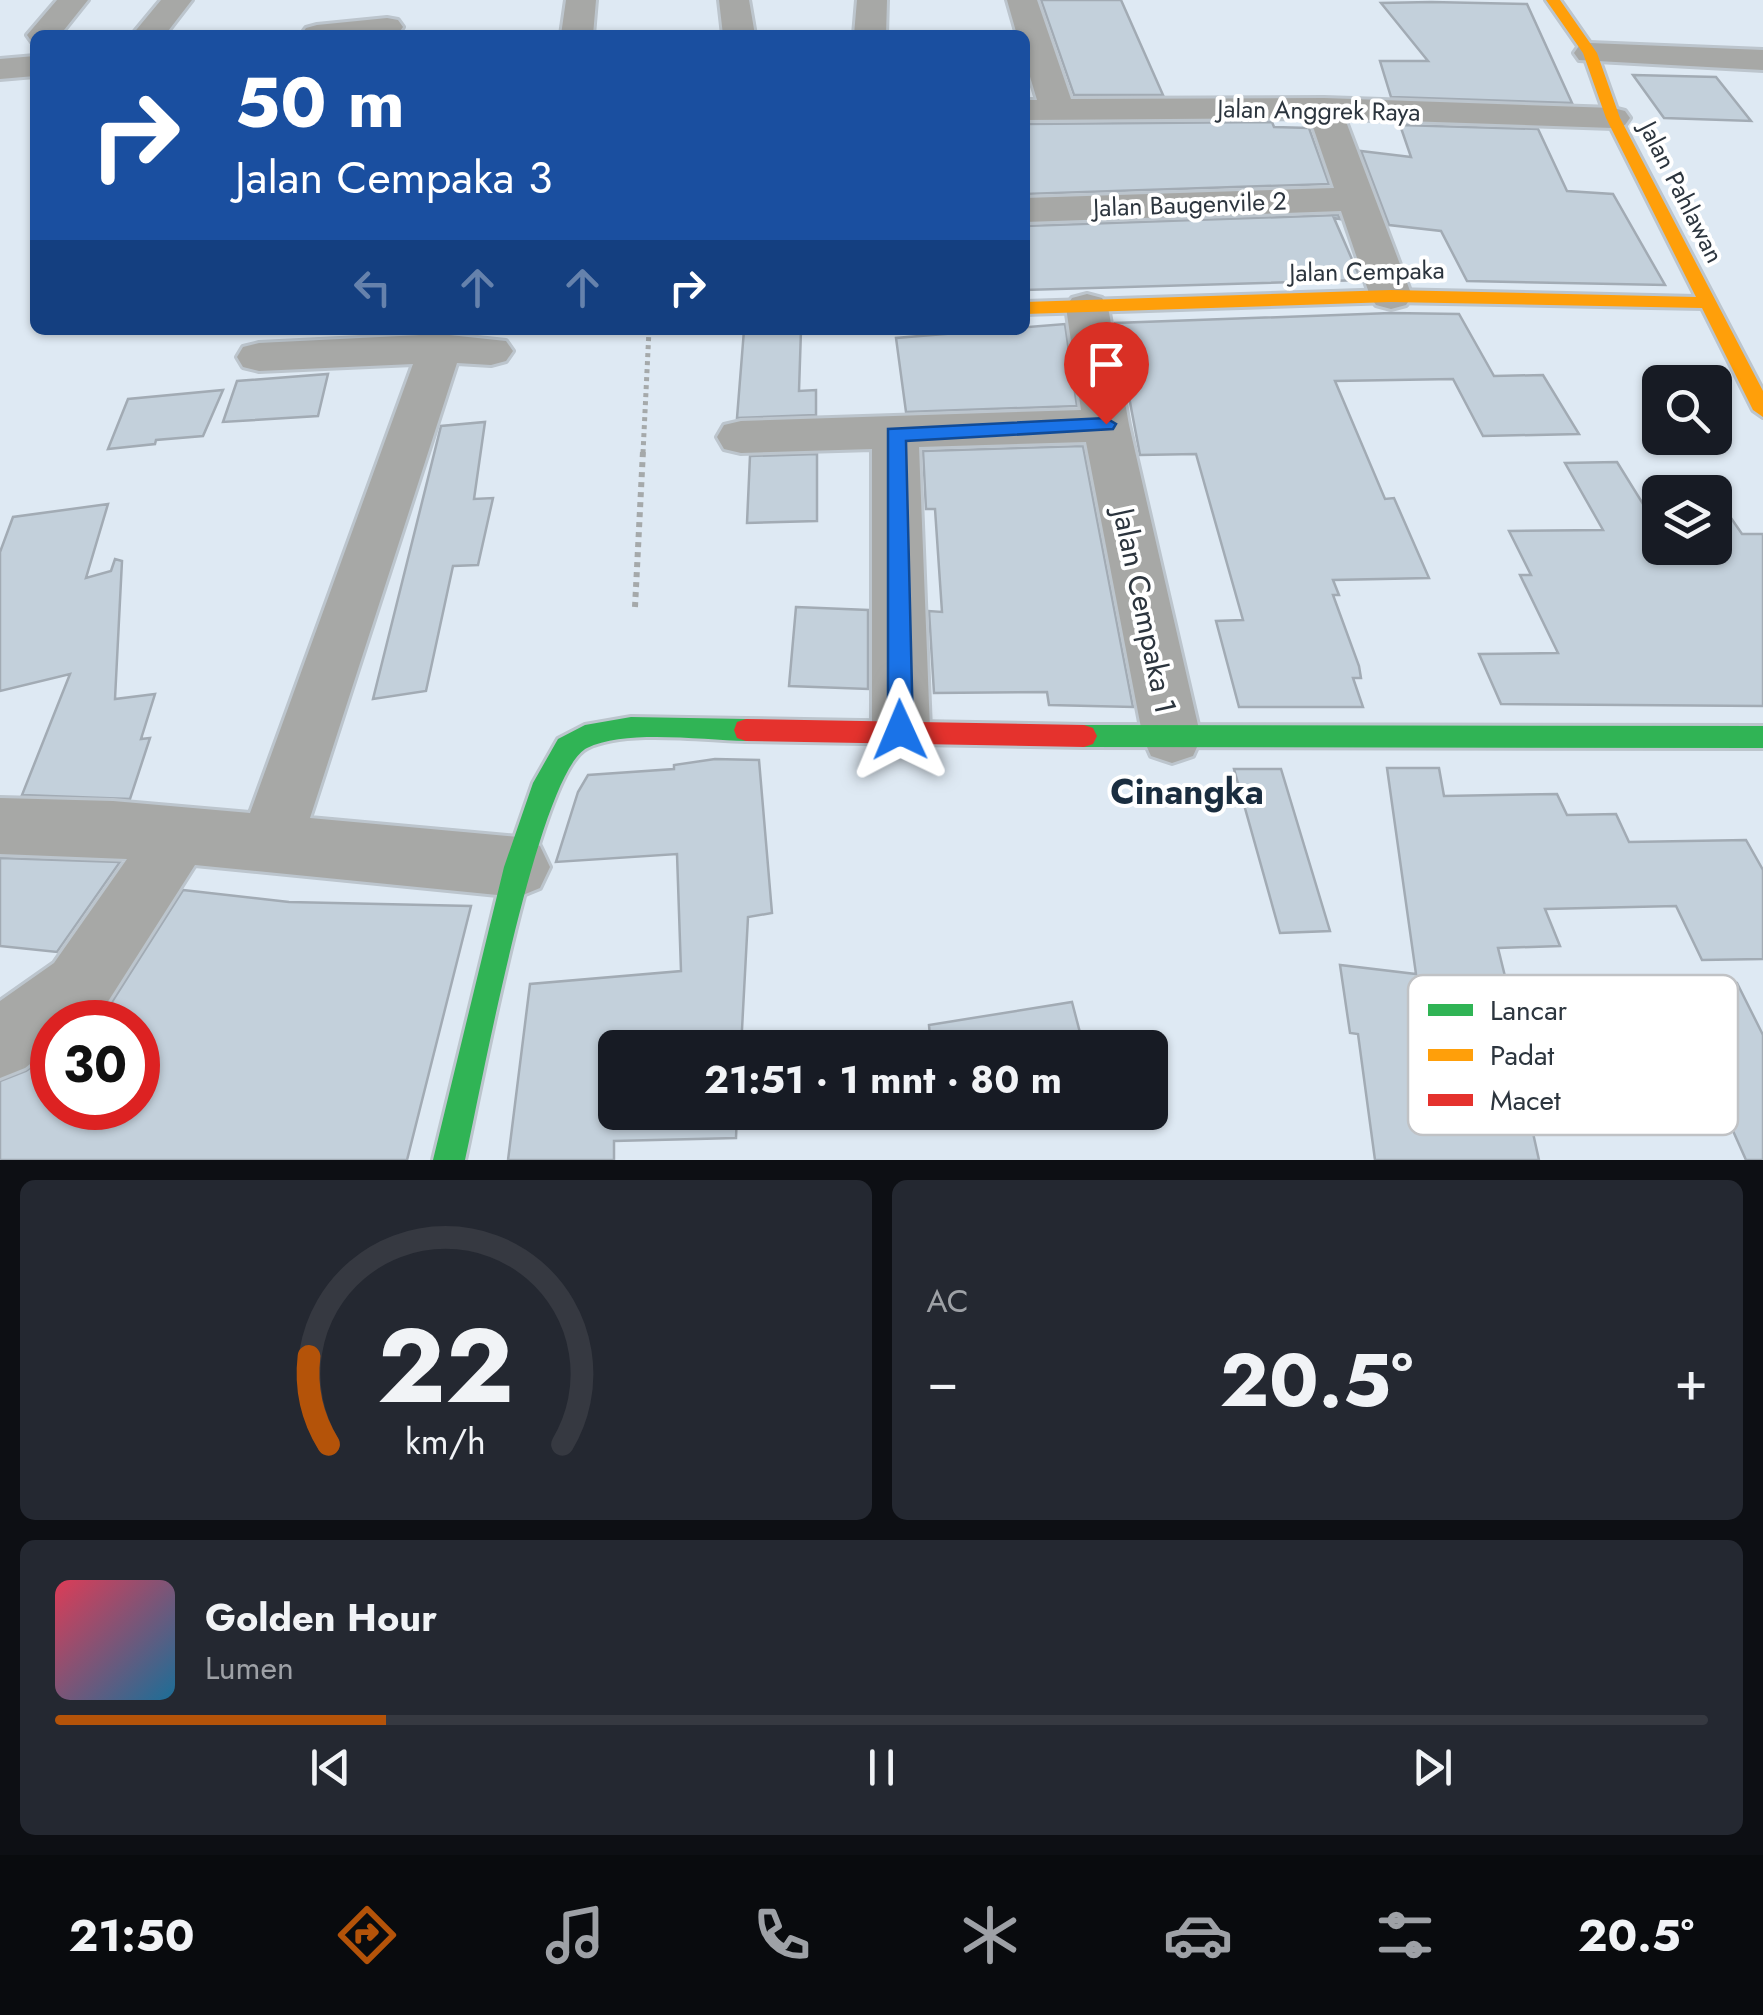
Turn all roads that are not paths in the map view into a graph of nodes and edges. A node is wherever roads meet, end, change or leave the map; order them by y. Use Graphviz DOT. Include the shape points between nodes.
graph roads {
  1 [pos="73,0"];
  2 [pos="177,0"];
  3 [pos="581,0"];
  4 [pos="734,0"];
  5 [pos="872,0"];
  6 [pos="1022,0"];
  7 [pos="1553,0"];
  8 [pos="391,21"];
  9 [pos="47,30"];
  10 [pos="152,30"];
  11 [pos="343,30"];
  12 [pos="578,30"];
  13 [pos="738,30"];
  14 [pos="870,30"];
  15 [pos="1027,30"];
  16 [pos="1590,53"];
  17 [pos="1031,56"];
  18 [pos="1763,60"];
  19 [pos="1324,108"];
  20 [pos="1041,109"];
  21 [pos="1613,118"];
  22 [pos="1355,198"];
  23 [pos="1030,210"];
  24 [pos="1390,296"];
  25 [pos="1709,304"];
  26 [pos="1088,307"];
  27 [pos="1030,308"];
  28 [pos="258,357"];
  29 [pos="1763,410"];
  30 [pos="1106,424"];
  31 [pos="895,434"];
  32 [pos="741,438"];
  33 [pos="900,730"];
  34 [pos="1763,737"];
  35 [pos="1172,738"];
  36 [pos="0,826"];
  37 [pos="178,836"];
  38 [pos="270,844"];
  39 [pos="518,867"];
  40 [pos="0,1043"];
  41 [pos="449,1160"];
  1 -- 9 [label="street"];
  2 -- 10 [label="street"];
  3 -- 12 [label="street"];
  4 -- 13 [label="street"];
  5 -- 14 [label="street"];
  6 -- 15 [label="street"];
  7 -- 16 [label="street, Jalan Pahlawan"];
  8 -- 11 [label="street"];
  16 -- 18 [label="street"];
  16 -- 21 [label="street, Jalan Pahlawan"];
  17 -- 20 [label="street"];
  19 -- 20 [label="street, Jalan Anggrek Raya"];
  19 -- 21 [label="street, Jalan Anggrek Raya"];
  19 -- 22 [label="street"];
  21 -- 25 [label="street, Jalan Pahlawan"];
  22 -- 23 [label="street, Jalan Baugenvile 2"];
  22 -- 24 [label="street"];
  24 -- 25 [label="street, Jalan Cempaka"];
  24 -- 26 [label="street, Jalan Cempaka"];
  25 -- 29 [label="street, Jalan Pahlawan"];
  26 -- 27 [label="street, Jalan Cempaka"];
  26 -- 30 [label="street, Jalan Cempaka 1"];
  28 -- 38 [label="street" via="466,350"];
  30 -- 31 [label="street"];
  30 -- 35 [label="street, Jalan Cempaka 1"];
  31 -- 32 [label="street"];
  31 -- 33 [label="street"];
  33 -- 35 [label="street"];
  33 -- 39 [label="street" via="631,728 586,736 566,747 546,783"];
  34 -- 35 [label="street"];
  36 -- 37 [label="street"];
  37 -- 38 [label="street"];
  37 -- 40 [label="street" via="78,987"];
  38 -- 39 [label="street"];
  39 -- 41 [label="street"];
}
